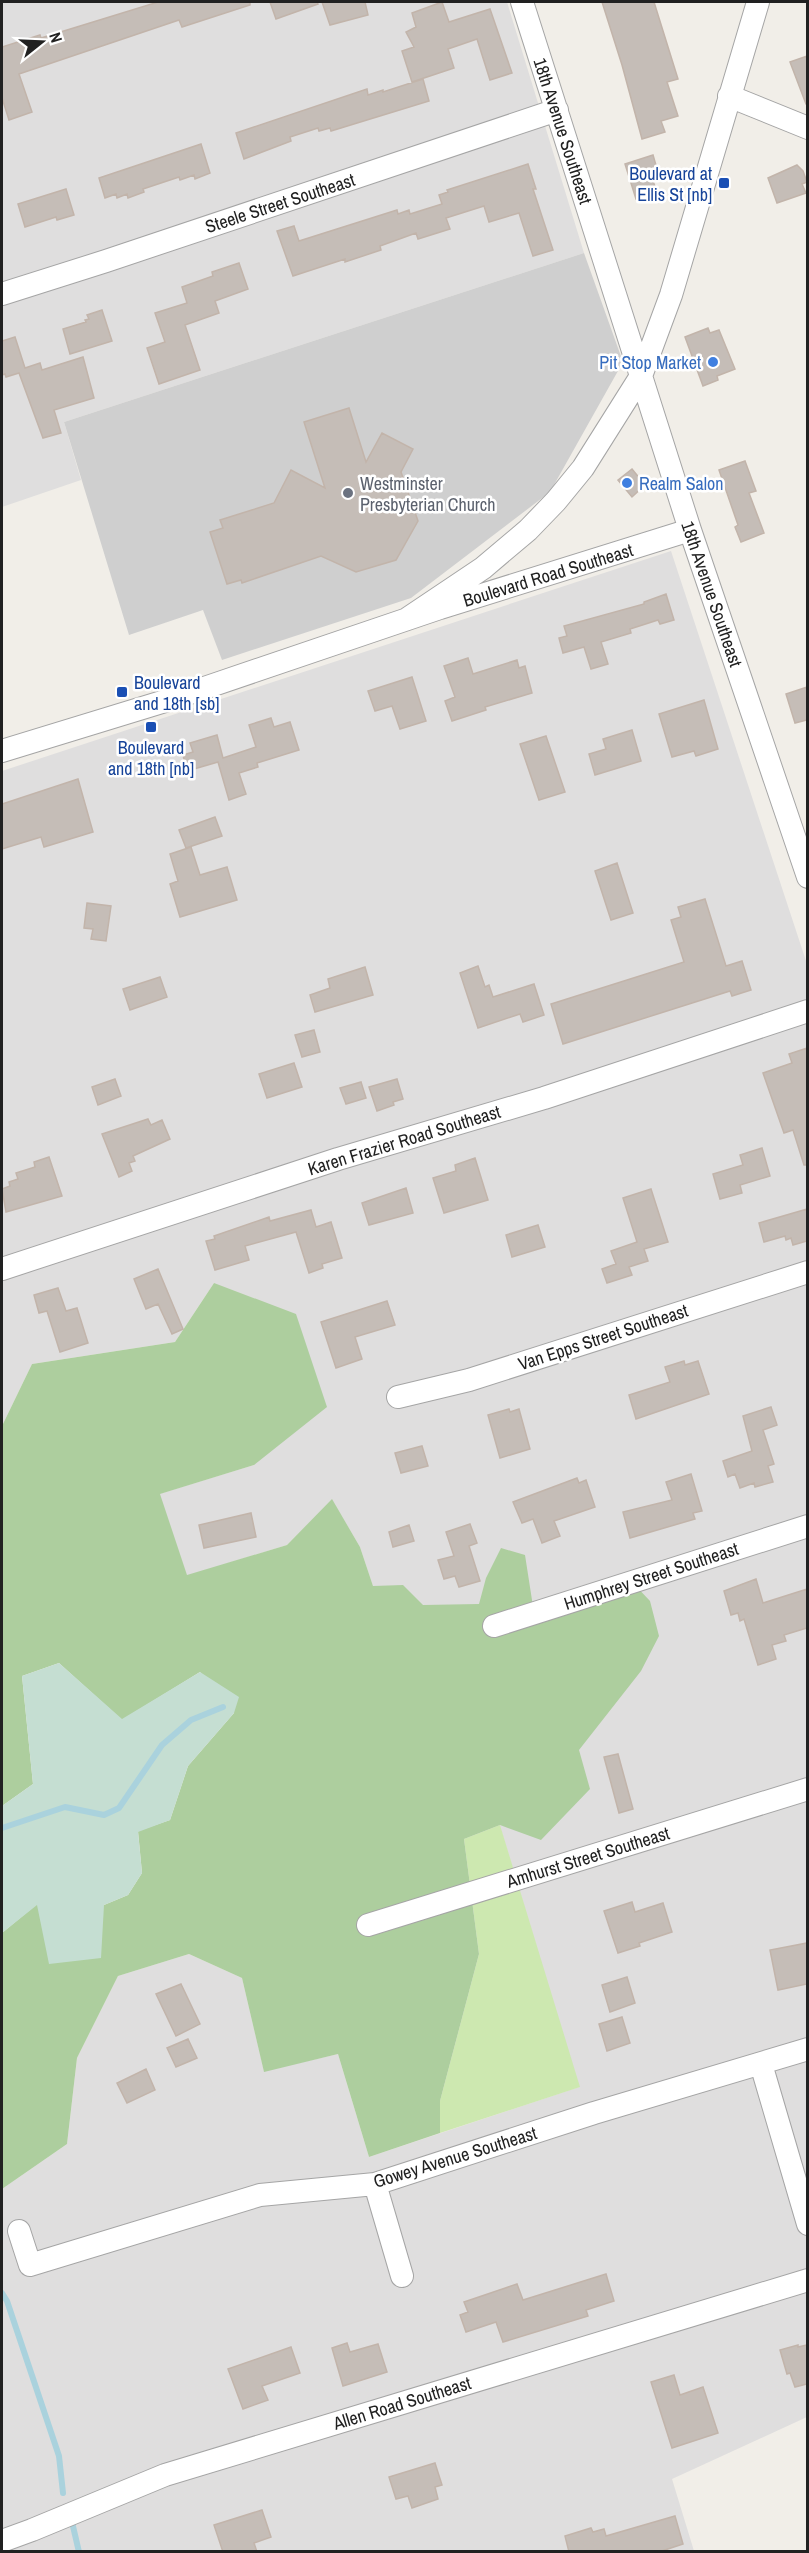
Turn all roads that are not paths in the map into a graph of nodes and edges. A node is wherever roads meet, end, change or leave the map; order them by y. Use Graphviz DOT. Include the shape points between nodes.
graph roads {
  1 [pos="522,2"];
  2 [pos="758,2"];
  3 [pos="729,96"];
  4 [pos="557,110"];
  5 [pos="807,128"];
  6 [pos="2,294"];
  7 [pos="642,376"];
  8 [pos="690,530"];
  9 [pos="407,619"];
  10 [pos="2,751"];
  11 [pos="807,877"];
  12 [pos="807,1011"];
  13 [pos="2,1269"];
  14 [pos="807,1272"];
  15 [pos="398,1397"];
  16 [pos="807,1526"];
  17 [pos="494,1626"];
  18 [pos="807,1789"];
  19 [pos="369,1925"];
  20 [pos="807,2049"];
  21 [pos="761,2064"];
  22 [pos="375,2184"];
  23 [pos="807,2224"];
  24 [pos="19,2231"];
  25 [pos="402,2276"];
  26 [pos="807,2280"];
  27 [pos="2,2541"];
  1 -- 4 [label="street, 18th Avenue Southeast"];
  2 -- 3 [label="street, Boulevard Road Southeast"];
  3 -- 5 [label="street"];
  3 -- 7 [label="street, Boulevard Road Southeast" via="671,295"];
  4 -- 6 [label="street, Steele Street Southeast"];
  4 -- 7 [label="street, 18th Avenue Southeast"];
  7 -- 8 [label="street, 18th Avenue Southeast"];
  7 -- 9 [label="street, Boulevard Road Southeast" via="583,468 528,530 483,568"];
  8 -- 9 [label="street, Boulevard Road Southeast"];
  8 -- 11 [label="street, 18th Avenue Southeast"];
  9 -- 10 [label="street, Boulevard Road Southeast" via="175,698"];
  12 -- 13 [label="street, Karen Frazier Road Southeast"];
  14 -- 15 [label="street, Van Epps Street Southeast" via="469,1380"];
  16 -- 17 [label="street, Humphrey Street Southeast"];
  18 -- 19 [label="street, Amhurst Street Southeast"];
  20 -- 21 [label="street, Gowey Avenue Southeast"];
  21 -- 22 [label="street, Gowey Avenue Southeast"];
  21 -- 23 [label="street"];
  22 -- 24 [label="street, Gowey Avenue Southeast" via="260,2195 30,2265"];
  22 -- 25 [label="street"];
  26 -- 27 [label="street, Allen Road Southeast" via="165,2475"];
}
